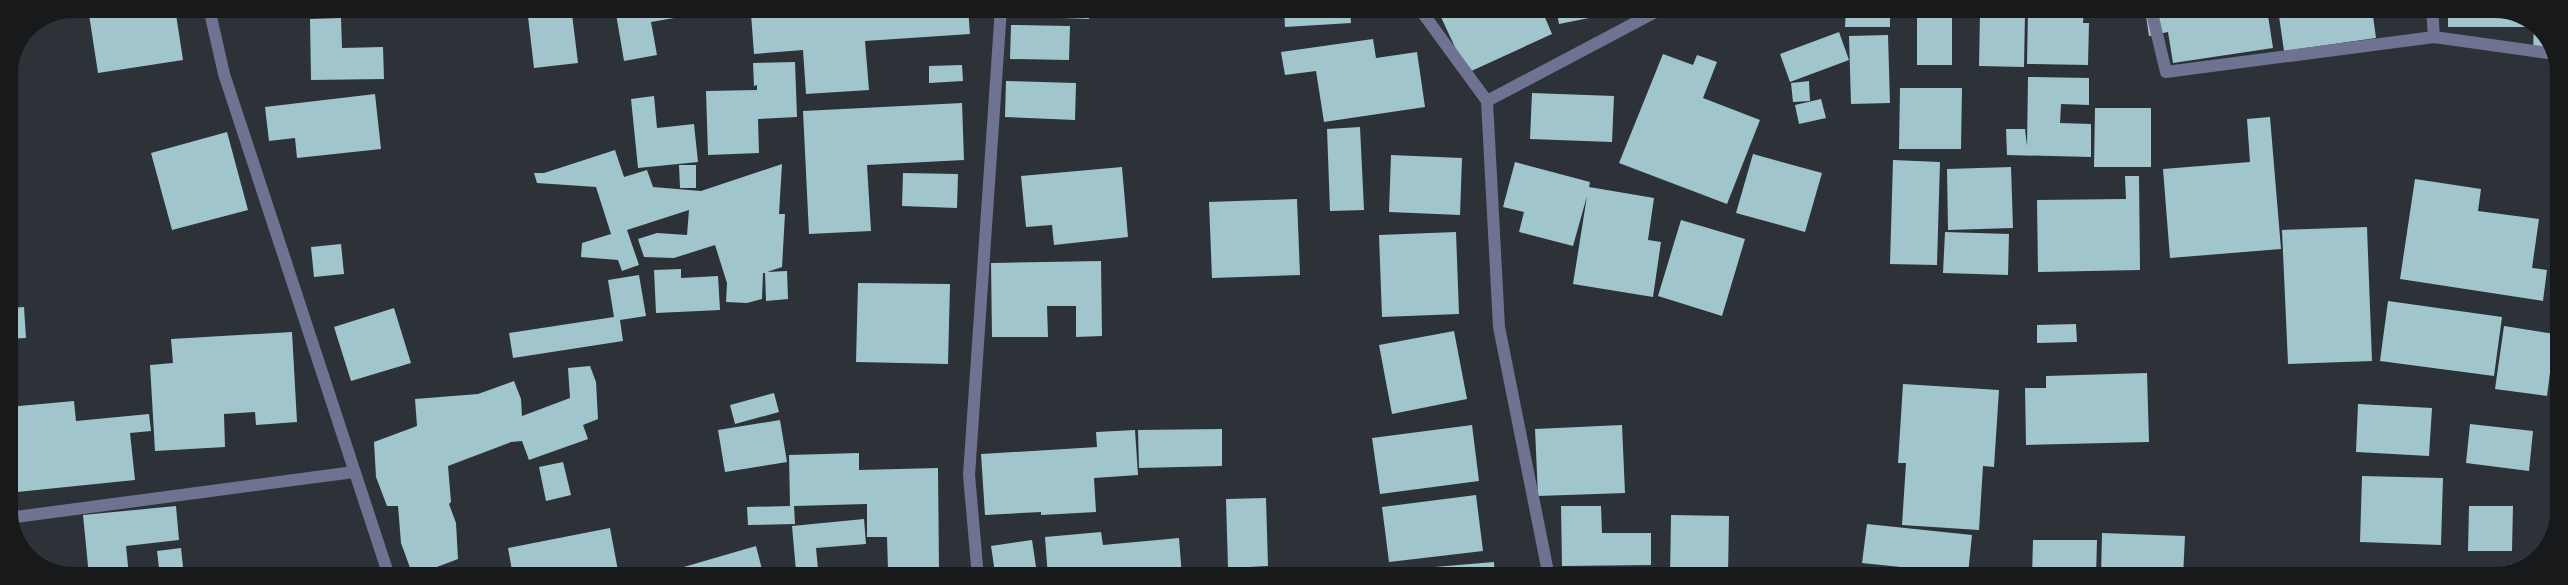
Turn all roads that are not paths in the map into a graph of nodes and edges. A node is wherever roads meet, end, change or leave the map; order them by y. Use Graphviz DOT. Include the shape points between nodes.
graph roads {
  1 [pos="211,18"];
  2 [pos="1000,18"];
  3 [pos="1426,18"];
  4 [pos="1644,18"];
  5 [pos="2153,18"];
  6 [pos="2433,18"];
  7 [pos="2434,37"];
  8 [pos="2546,53"];
  9 [pos="1487,101"];
  10 [pos="354,472"];
  11 [pos="18,517"];
  12 [pos="385,567"];
  13 [pos="977,567"];
  14 [pos="1547,567"];
  1 -- 10 [label="street" via="224,74"];
  2 -- 13 [label="street" via="969,475"];
  3 -- 9 [label="street"];
  4 -- 9 [label="street"];
  5 -- 7 [label="street" via="2166,72"];
  6 -- 7 [label="street"];
  7 -- 8 [label="street"];
  9 -- 14 [label="street" via="1499,327"];
  10 -- 11 [label="street"];
  10 -- 12 [label="street"];
}
